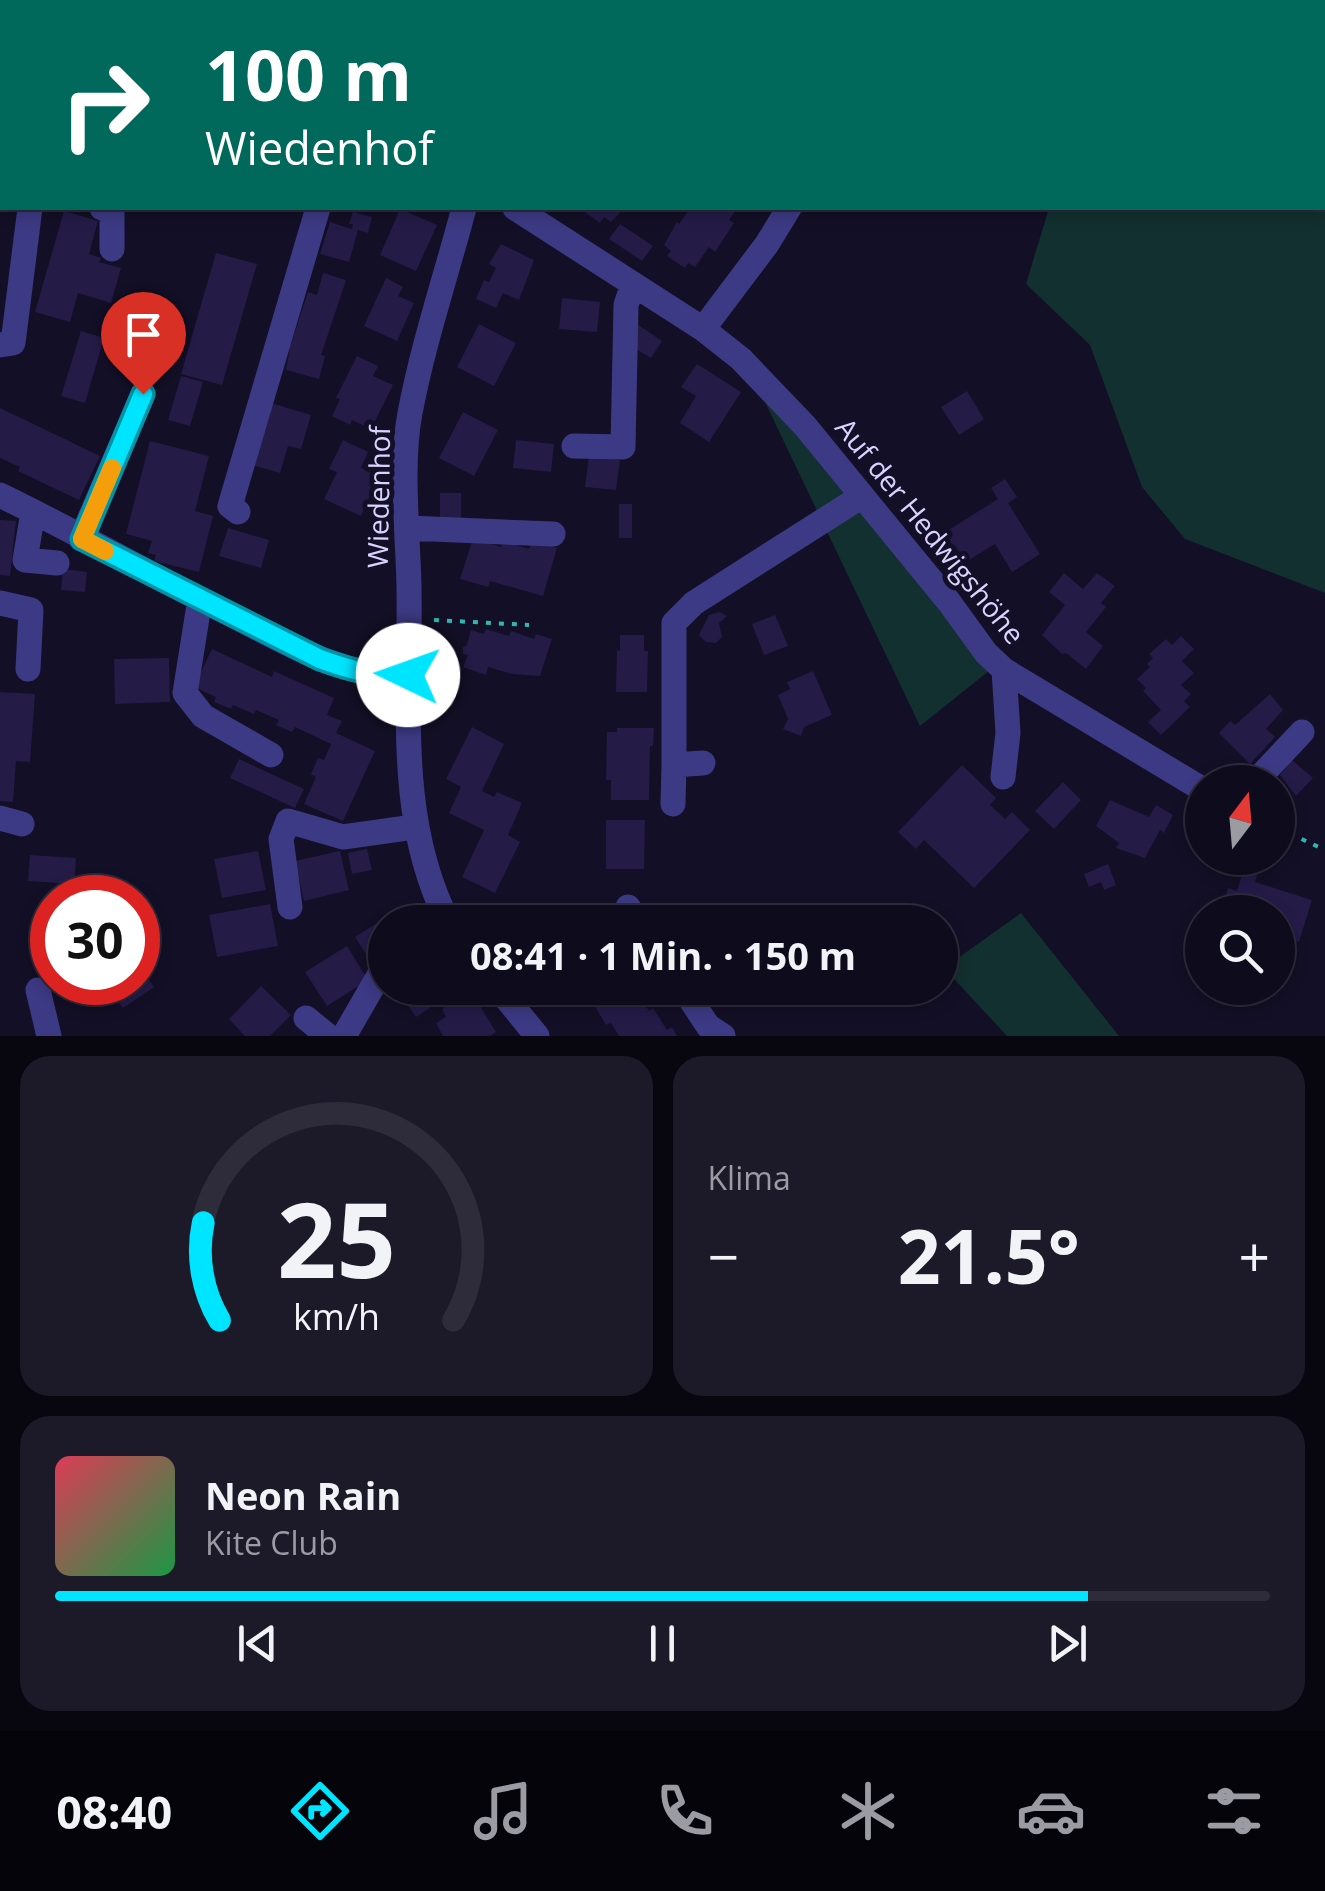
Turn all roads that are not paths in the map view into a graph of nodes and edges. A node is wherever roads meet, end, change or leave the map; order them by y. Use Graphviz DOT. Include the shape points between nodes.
graph roads {
  1 [pos="30,210"];
  2 [pos="107,210"];
  3 [pos="317,210"];
  4 [pos="463,210"];
  5 [pos="523,210"];
  6 [pos="788,210"];
  7 [pos="552,217"];
  8 [pos="112,249"];
  9 [pos="633,284"];
  10 [pos="703,329"];
  11 [pos="0,346"];
  12 [pos="143,394"];
  13 [pos="574,446"];
  14 [pos="0,495"];
  15 [pos="862,496"];
  16 [pos="34,512"];
  17 [pos="238,512"];
  18 [pos="408,528"];
  19 [pos="554,534"];
  20 [pos="82,539"];
  21 [pos="57,562"];
  22 [pos="200,599"];
  23 [pos="0,603"];
  24 [pos="28,669"];
  25 [pos="1004,670"];
  26 [pos="408,675"];
  27 [pos="1302,732"];
  28 [pos="271,755"];
  29 [pos="704,764"];
  30 [pos="674,765"];
  31 [pos="1271,765"];
  32 [pos="1003,777"];
  33 [pos="1185,779"];
  34 [pos="673,804"];
  35 [pos="414,827"];
  36 [pos="437,905"];
  37 [pos="290,907"];
  38 [pos="368,994"];
  39 [pos="42,1005"];
  40 [pos="511,1005"];
  41 [pos="694,1005"];
  42 [pos="306,1018"];
  43 [pos="49,1036"];
  44 [pos="328,1036"];
  45 [pos="344,1036"];
  46 [pos="536,1036"];
  47 [pos="724,1036"];
  1 -- 11 [label="street" via="13,343"];
  2 -- 8 [label="street"];
  3 -- 17 [label="street" via="230,506"];
  4 -- 18 [label="street, Wiedenhof" via="410,415"];
  5 -- 7 [label="street, Auf der Hedwigshöhe"];
  6 -- 10 [label="street"];
  7 -- 9 [label="street, Auf der Hedwigshöhe"];
  9 -- 10 [label="street, Auf der Hedwigshöhe"];
  9 -- 13 [label="street" via="626,305 623,447"];
  10 -- 15 [label="street, Auf der Hedwigshöhe" via="805,426"];
  12 -- 20 [label="street"];
  14 -- 16 [label="street"];
  15 -- 25 [label="street, Auf der Hedwigshöhe"];
  15 -- 30 [label="street" via="694,603 674,623"];
  16 -- 20 [label="street"];
  16 -- 21 [label="street" via="24,560"];
  18 -- 19 [label="street"];
  18 -- 26 [label="street, Wiedenhof"];
  20 -- 22 [label="street"];
  22 -- 26 [label="street" via="350,670"];
  22 -- 28 [label="street" via="186,694 203,716"];
  23 -- 24 [label="street" via="31,610"];
  25 -- 32 [label="street"];
  25 -- 33 [label="street, Auf der Hedwigshöhe"];
  26 -- 35 [label="street, Wiedenhof"];
  27 -- 31 [label="street"];
  29 -- 30 [label="street"];
  30 -- 34 [label="street"];
  35 -- 36 [label="street, Wiedenhof"];
  35 -- 37 [label="street" via="343,837 288,821 281,839"];
  38 -- 45 [label="street"];
  39 -- 43 [label="street"];
  40 -- 46 [label="street"];
  41 -- 47 [label="street"];
  42 -- 44 [label="street"];
}
